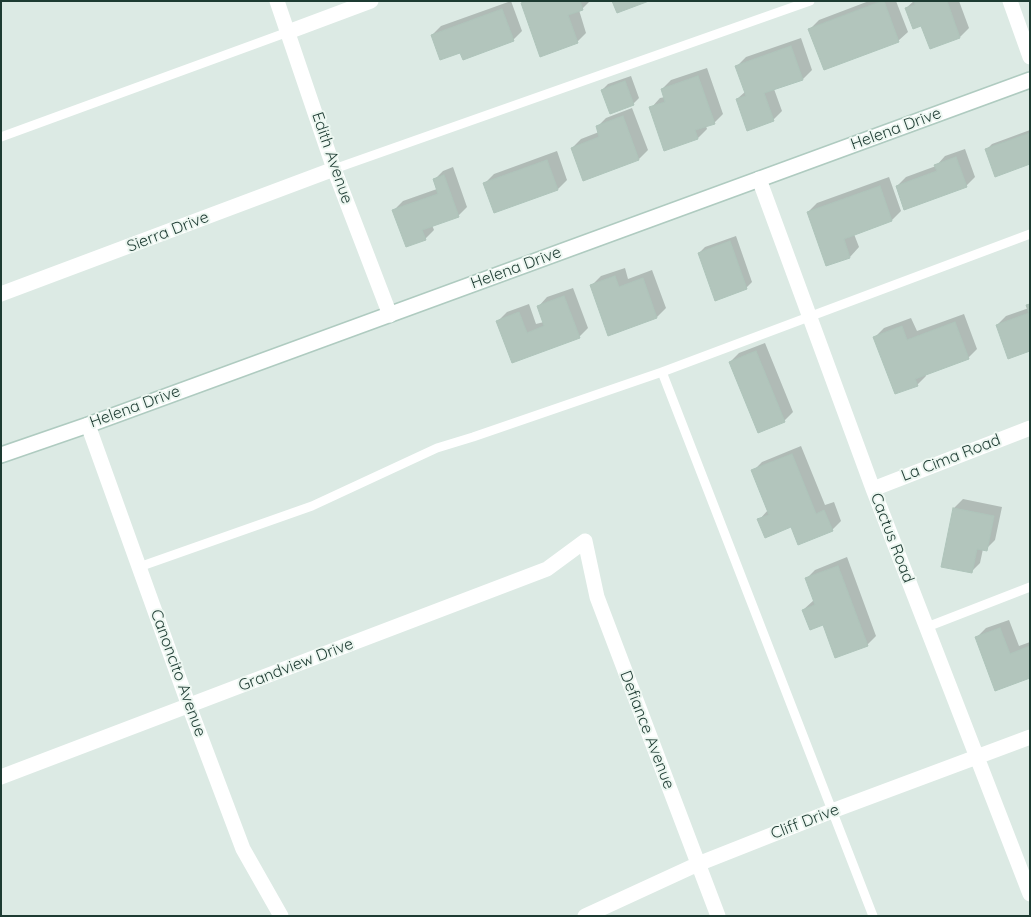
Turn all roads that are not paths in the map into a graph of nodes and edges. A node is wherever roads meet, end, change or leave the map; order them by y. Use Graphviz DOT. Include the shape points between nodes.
graph roads {
  1 [pos="277,1"];
  2 [pos="371,1"];
  3 [pos="810,1"];
  4 [pos="1010,1"];
  5 [pos="288,32"];
  6 [pos="1030,57"];
  7 [pos="1030,80"];
  8 [pos="1,137"];
  9 [pos="334,169"];
  10 [pos="758,179"];
  11 [pos="1030,234"];
  12 [pos="1,294"];
  13 [pos="390,314"];
  14 [pos="809,316"];
  15 [pos="662,372"];
  16 [pos="88,425"];
  17 [pos="1030,428"];
  18 [pos="1,455"];
  19 [pos="873,489"];
  20 [pos="585,541"];
  21 [pos="139,566"];
  22 [pos="1030,587"];
  23 [pos="927,627"];
  24 [pos="189,706"];
  25 [pos="1030,737"];
  26 [pos="977,758"];
  27 [pos="1,777"];
  28 [pos="832,810"];
  29 [pos="698,864"];
  30 [pos="1030,894"];
  31 [pos="281,916"];
  32 [pos="584,916"];
  33 [pos="718,916"];
  34 [pos="873,916"];
  1 -- 5 [label="street, Edith Avenue"];
  2 -- 5 [label="street"];
  3 -- 9 [label="lane"];
  4 -- 6 [label="street"];
  5 -- 8 [label="lane"];
  5 -- 9 [label="street, Edith Avenue"];
  7 -- 10 [label="street, Helena Drive"];
  9 -- 12 [label="street, Sierra Drive"];
  9 -- 13 [label="street, Edith Avenue"];
  10 -- 13 [label="street, Helena Drive"];
  10 -- 14 [label="street, Cactus Road"];
  11 -- 14 [label="lane"];
  13 -- 16 [label="street, Helena Drive"];
  14 -- 15 [label="lane"];
  14 -- 19 [label="street, Cactus Road"];
  15 -- 21 [label="lane" via="437,448 312,506"];
  15 -- 28 [label="lane"];
  16 -- 18 [label="street, Helena Drive"];
  16 -- 21 [label="street, Canoncito Avenue"];
  17 -- 19 [label="street, La Cima Road"];
  19 -- 23 [label="street, Cactus Road"];
  20 -- 24 [label="street, Grandview Drive" via="547,568"];
  20 -- 29 [label="street, Defiance Avenue" via="597,597"];
  21 -- 24 [label="street, Canoncito Avenue"];
  22 -- 23 [label="lane"];
  23 -- 26 [label="street, Cactus Road"];
  24 -- 27 [label="street, Grandview Drive"];
  24 -- 31 [label="street, Canoncito Avenue" via="243,849"];
  25 -- 26 [label="street, Cliff Drive"];
  26 -- 28 [label="street, Cliff Drive"];
  26 -- 30 [label="street, Cactus Road"];
  28 -- 29 [label="street, Cliff Drive"];
  28 -- 34 [label="lane"];
  29 -- 32 [label="street, Cliff Drive"];
  29 -- 33 [label="street, Defiance Avenue"];
}
